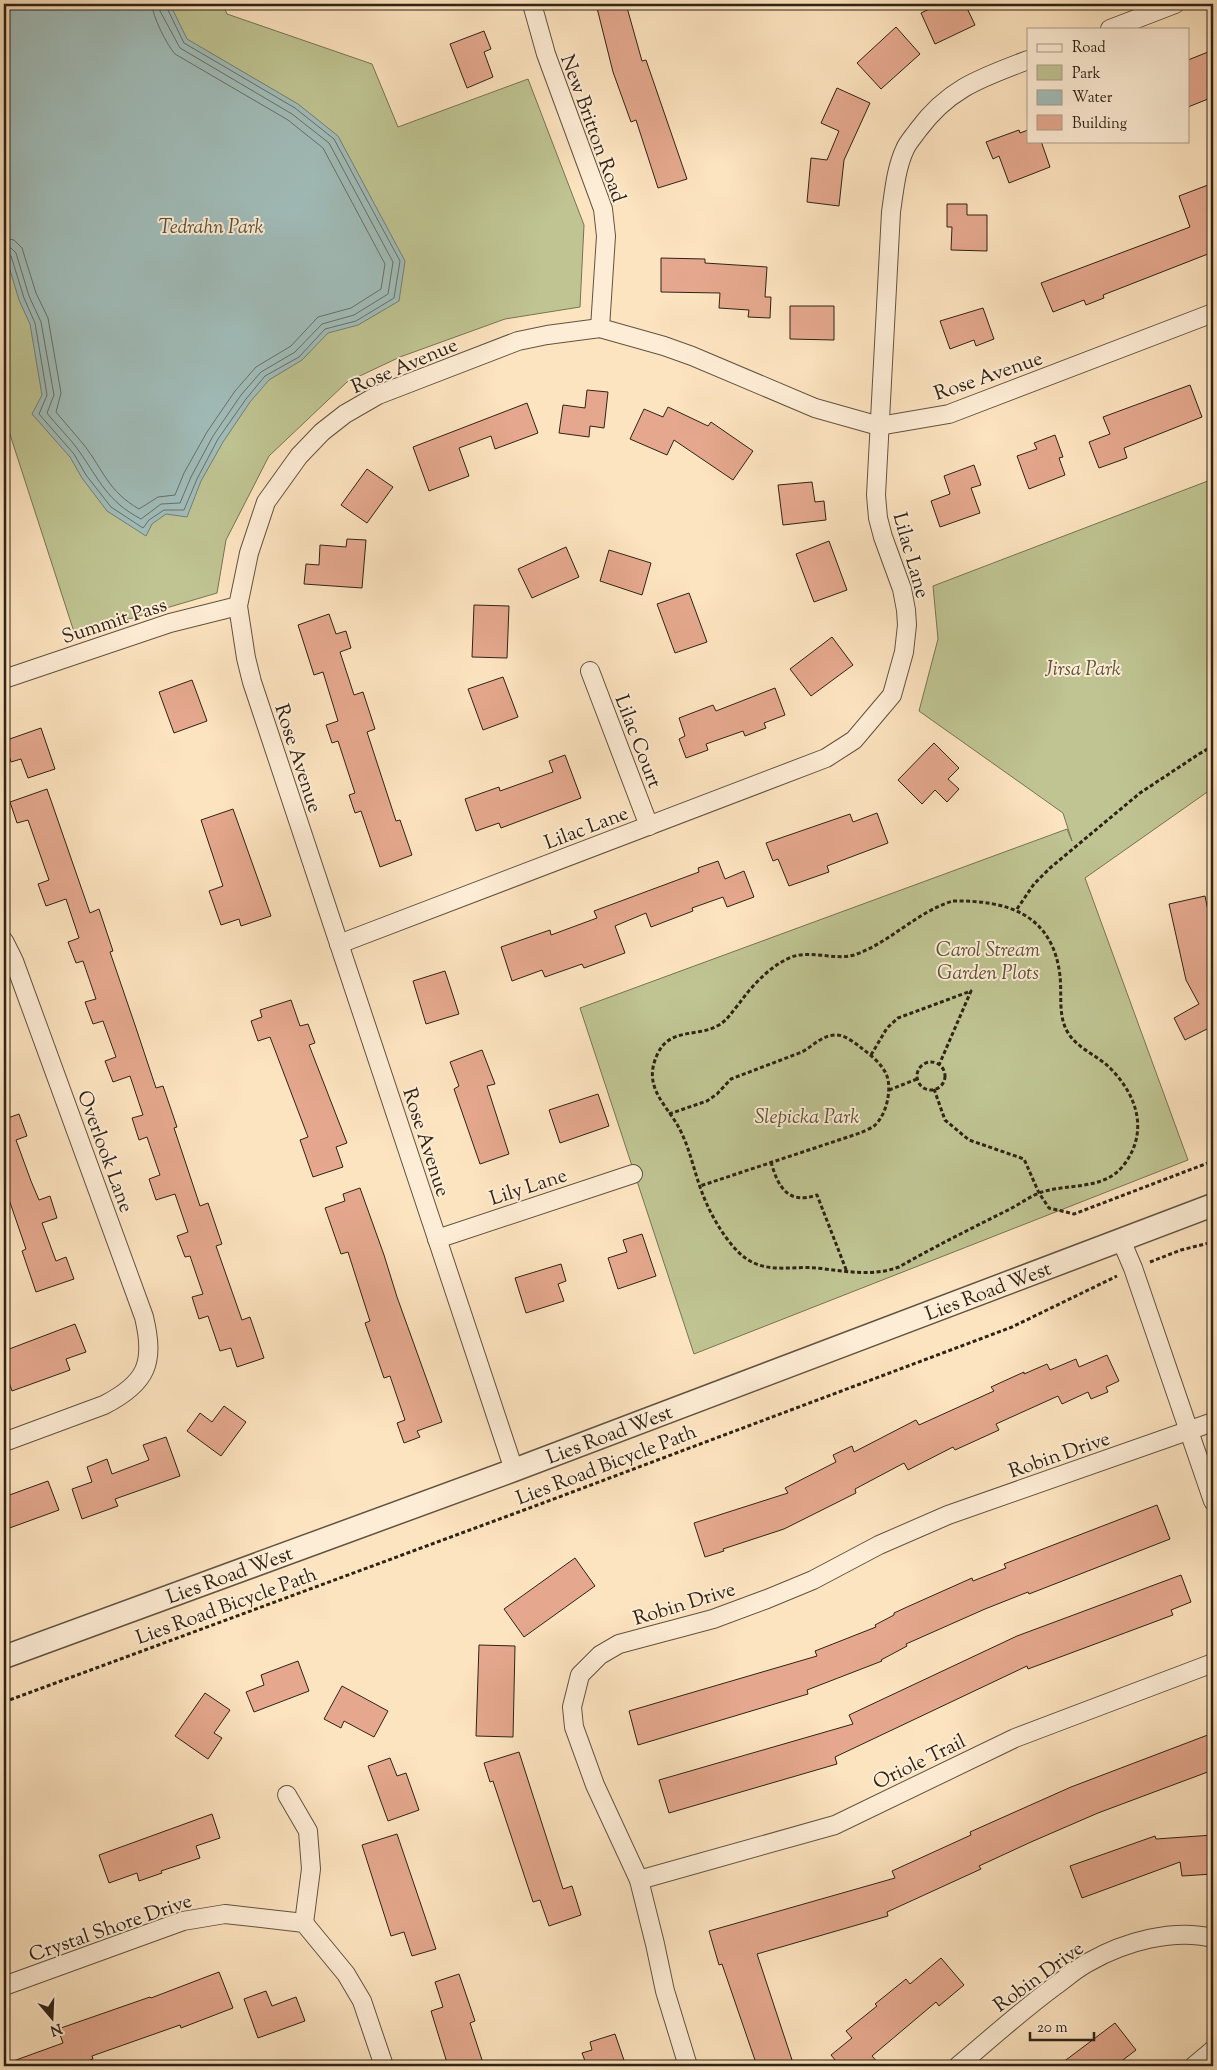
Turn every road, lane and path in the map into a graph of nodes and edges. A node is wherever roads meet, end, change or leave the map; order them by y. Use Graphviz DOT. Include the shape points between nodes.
graph roads {
  1 [pos="532,4"];
  2 [pos="1175,4"];
  3 [pos="1113,28"];
  4 [pos="1027,60"];
  5 [pos="1213,313"];
  6 [pos="600,328"];
  7 [pos="879,426"];
  8 [pos="238,606"];
  9 [pos="590,671"];
  10 [pos="4,678"];
  11 [pos="1213,746"];
  12 [pos="649,826"];
  13 [pos="1017,910"];
  14 [pos="4,941"];
  15 [pos="339,944"];
  16 [pos="871,1055"];
  17 [pos="939,1065"];
  18 [pos="917,1079"];
  19 [pos="934,1089"];
  20 [pos="889,1090"];
  21 [pos="669,1114"];
  22 [pos="1213,1161"];
  23 [pos="771,1162"];
  24 [pos="632,1174"];
  25 [pos="700,1186"];
  26 [pos="1038,1193"];
  27 [pos="1213,1205"];
  28 [pos="437,1239"];
  29 [pos="1121,1240"];
  30 [pos="1213,1242"];
  31 [pos="1133,1268"];
  32 [pos="847,1272"];
  33 [pos="1213,1422"];
  34 [pos="1190,1430"];
  35 [pos="4,1442"];
  36 [pos="514,1470"];
  37 [pos="1213,1501"];
  38 [pos="4,1657"];
  39 [pos="1213,1663"];
  40 [pos="4,1702"];
  41 [pos="287,1795"];
  42 [pos="639,1880"];
  43 [pos="304,1923"];
  44 [pos="1213,1938"];
  45 [pos="4,1986"];
  46 [pos="1213,2050"];
  47 [pos="384,2066"];
  48 [pos="688,2066"];
  49 [pos="958,2066"];
  50 [pos="1194,2066"];
  1 -- 6 [label="street, New Britton Road" via="546,54 603,209 606,236"];
  2 -- 3 [label="street"];
  4 -- 7 [label="street, Lilac Lane" via="981,78 947,98 905,148 891,212"];
  5 -- 7 [label="street, Rose Avenue" via="949,414"];
  6 -- 7 [label="street, Rose Avenue" via="664,346 807,405"];
  6 -- 8 [label="street, Rose Avenue" via="518,341 378,395 345,414 299,456 266,502 249,553"];
  7 -- 12 [label="street, Lilac Lane" via="878,518 902,589 907,625 904,652 892,695 854,740 826,758"];
  8 -- 10 [label="street, Summit Pass" via="170,623"];
  8 -- 15 [label="street, Rose Avenue" via="252,682"];
  9 -- 12 [label="street, Lilac Court"];
  11 -- 13 [label="path" via="1140,793 1065,855 1034,884"];
  12 -- 15 [label="street, Lilac Lane"];
  13 -- 21 [label="path" via="953,901 936,906 852,955 788,958 760,977 728,1019 708,1030 669,1039 659,1050 652,1072 659,1100"];
  13 -- 26 [label="path" via="1037,924 1056,957 1062,1013 1068,1033 1110,1068 1122,1083 1137,1111 1139,1127 1131,1154 1122,1168 1112,1175 1085,1186"];
  14 -- 35 [label="street, Overlook Lane" via="14,961 148,1334 148,1365 139,1379 117,1398"];
  15 -- 28 [label="street, Rose Avenue"];
  16 -- 17 [label="path" via="887,1028 898,1018 971,991"];
  16 -- 20 [label="path" via="887,1076"];
  16 -- 21 [label="path" via="837,1034 821,1038 802,1052 731,1079 707,1101"];
  17 -- 18 [label="path" via="930,1062 921,1066"];
  17 -- 19 [label="path" via="945,1076 942,1084"];
  18 -- 19 [label="path" via="926,1089"];
  18 -- 20 [label="path"];
  19 -- 26 [label="path" via="946,1120 969,1140 1024,1159"];
  20 -- 23 [label="path" via="882,1115 874,1126"];
  21 -- 25 [label="path" via="683,1136"];
  22 -- 26 [label="path" via="1074,1214 1049,1208"];
  23 -- 25 [label="path"];
  23 -- 32 [label="path" via="781,1189 798,1197 818,1195"];
  24 -- 28 [label="street, Lily Lane"];
  25 -- 32 [label="path" via="723,1232 738,1252 753,1263 770,1268"];
  26 -- 32 [label="path" via="899,1267 884,1272"];
  27 -- 29 [label="street, Lies Road West"];
  28 -- 36 [label="street, Rose Avenue"];
  29 -- 31 [label="street"];
  29 -- 36 [label="street, Lies Road West"];
  30 -- 31 [label="path, Lies Road Bicycle Path"];
  31 -- 34 [label="street"];
  31 -- 40 [label="path, Lies Road Bicycle Path" via="1012,1327"];
  33 -- 34 [label="street, Robin Drive"];
  34 -- 37 [label="street"];
  34 -- 42 [label="street, Robin Drive" via="933,1522 767,1599 619,1644 600,1655 580,1675 572,1707 574,1727 595,1785"];
  36 -- 38 [label="street, Lies Road West"];
  39 -- 42 [label="street, Oriole Trail" via="1015,1738 835,1825"];
  41 -- 43 [label="street" via="308,1831 311,1869"];
  42 -- 48 [label="street, Robin Drive" via="656,1944 664,1991"];
  43 -- 45 [label="street, Crystal Shore Drive" via="225,1914 183,1921"];
  43 -- 47 [label="street" via="346,1974 362,2001"];
  44 -- 49 [label="street, Robin Drive" via="1198,1934 1153,1938 1088,1962 1026,2008"];
  46 -- 50 [label="street"];
}
